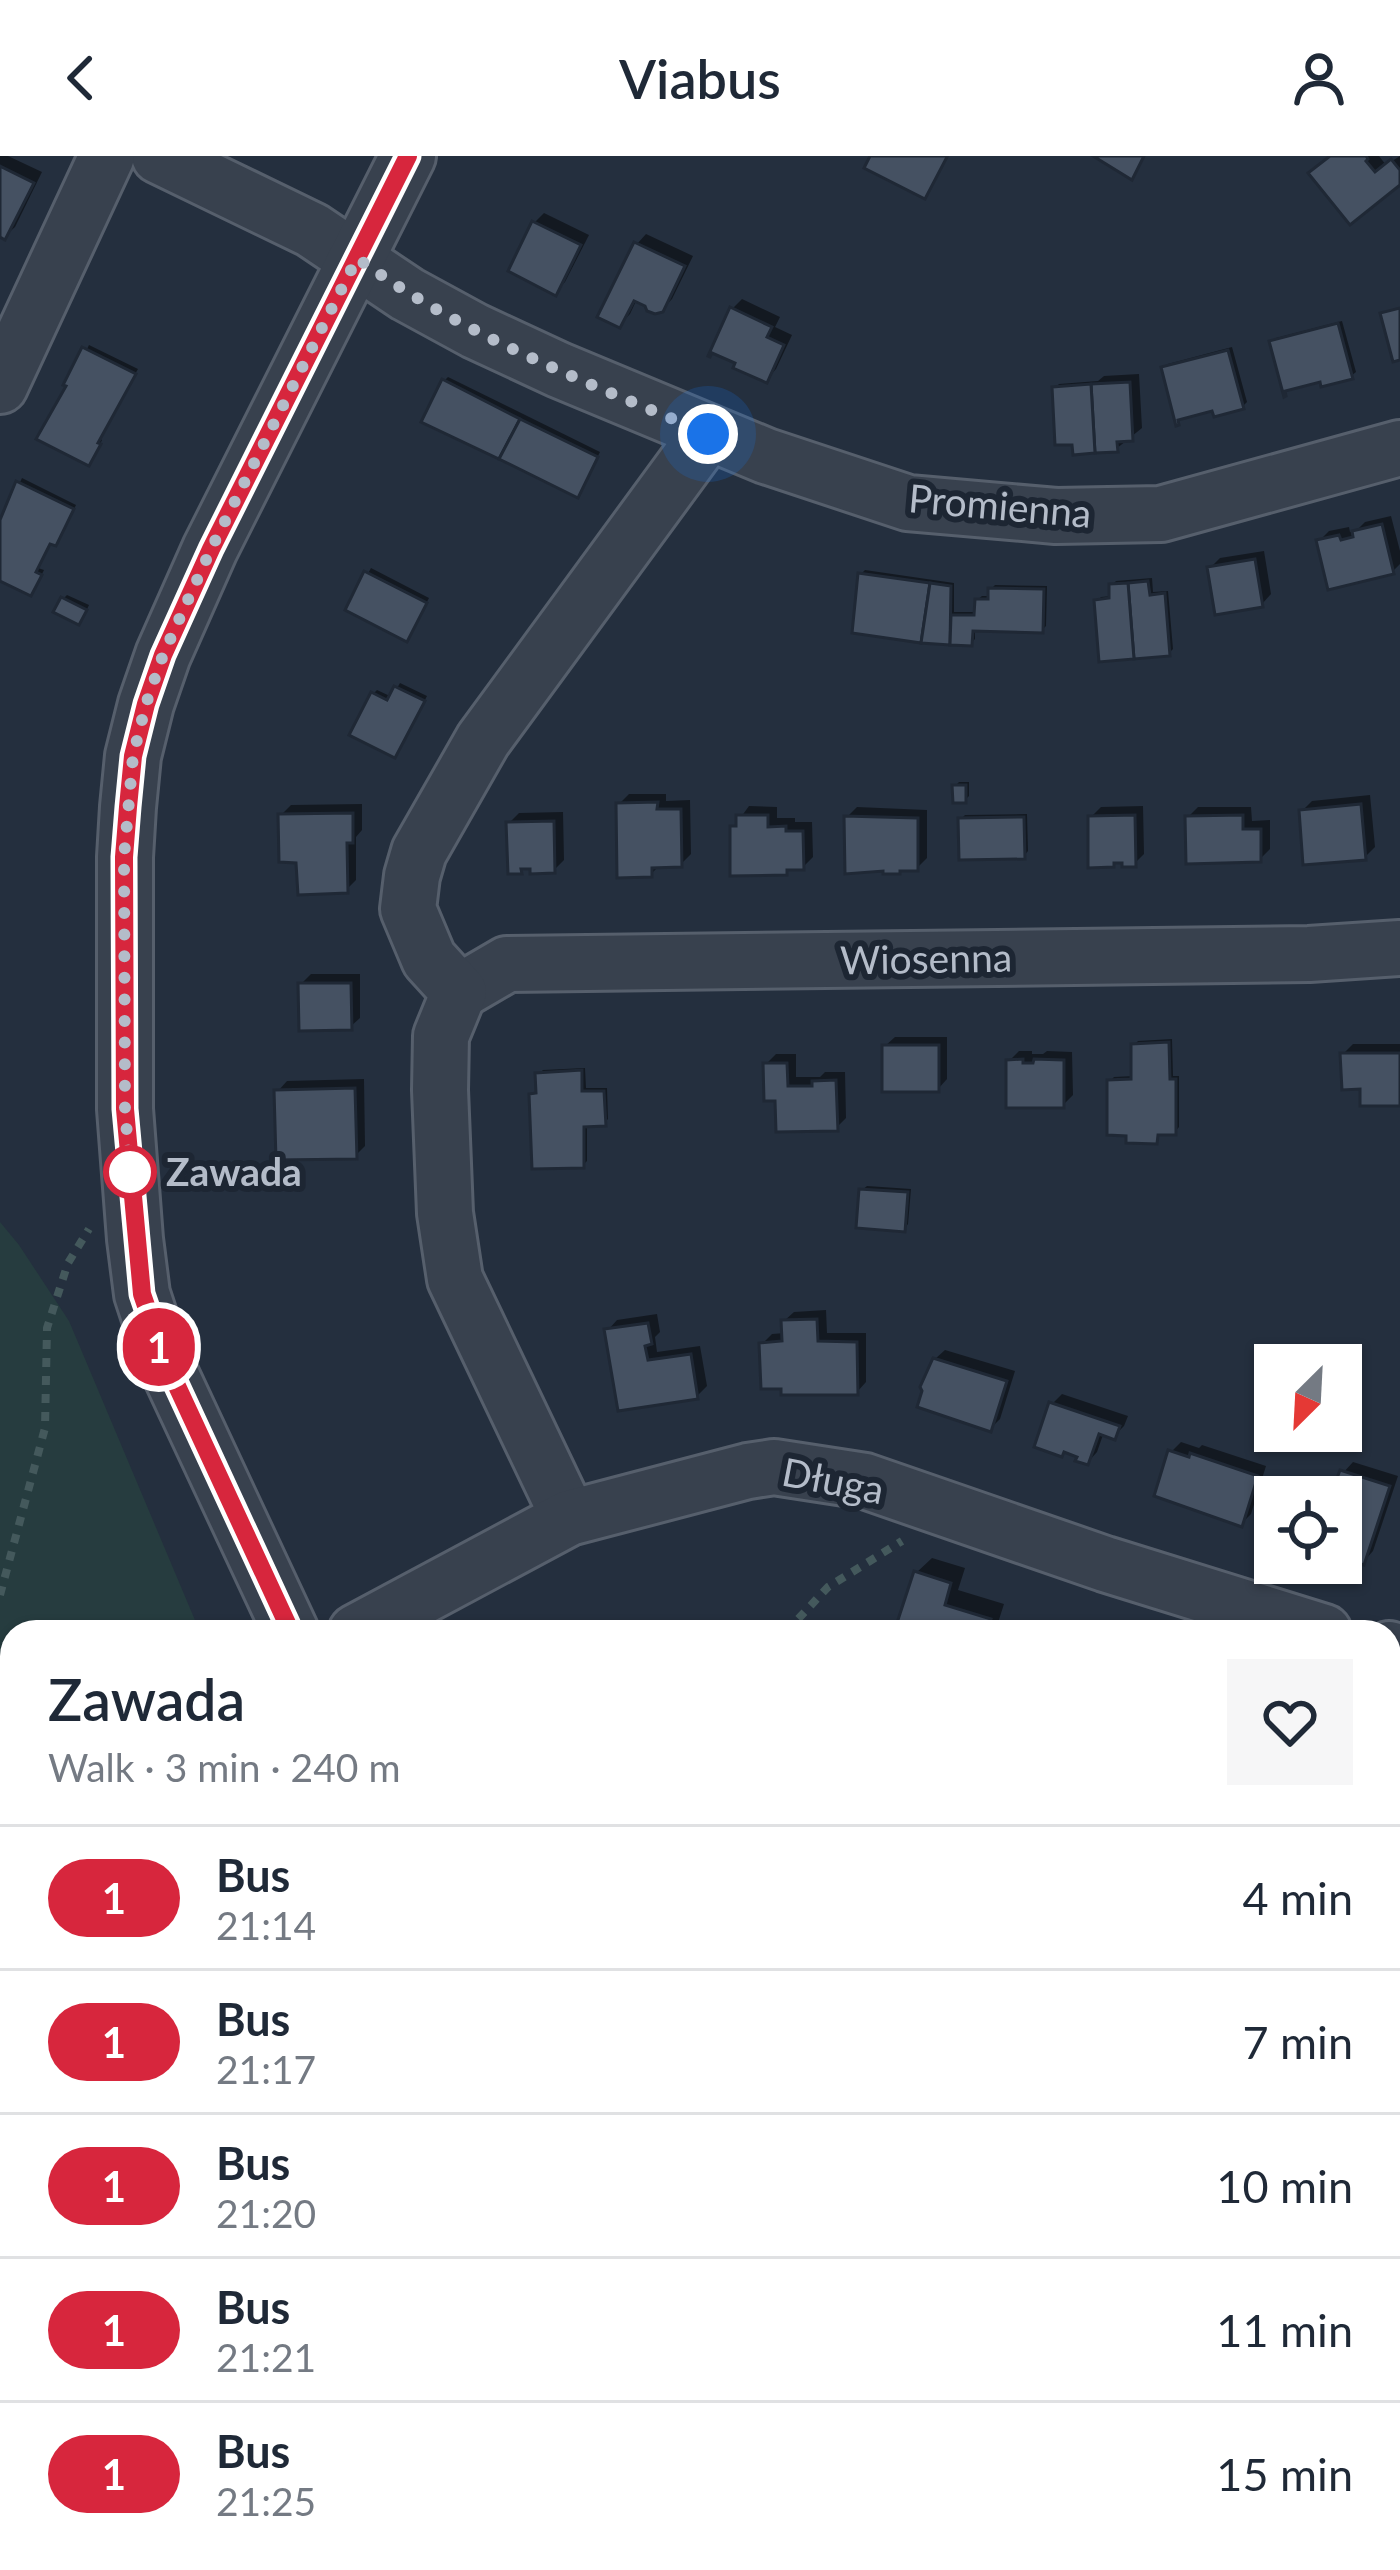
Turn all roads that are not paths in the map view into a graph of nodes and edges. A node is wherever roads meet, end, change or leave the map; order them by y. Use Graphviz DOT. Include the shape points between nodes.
graph roads {
  1 [pos="107,156"];
  2 [pos="159,156"];
  3 [pos="408,156"];
  4 [pos="357,258"];
  5 [pos="0,386"];
  6 [pos="708,434"];
  7 [pos="1400,448"];
  8 [pos="1400,948"];
  9 [pos="459,992"];
  10 [pos="569,1518"];
  11 [pos="285,1620"];
  12 [pos="378,1620"];
  13 [pos="1285,1620"];
  1 -- 5 [label="street"];
  2 -- 4 [label="street, Promienna"];
  3 -- 4 [label="street"];
  4 -- 6 [label="street, Promienna" via="475,331"];
  4 -- 11 [label="street" via="163,655 133,756 124,857 125,1109 142,1294"];
  6 -- 7 [label="street, Promienna" via="908,503 1056,516 1161,514"];
  6 -- 9 [label="street" via="483,740 419,852 408,908 429,959"];
  8 -- 9 [label="street, Wiosenna" via="507,964"];
  9 -- 10 [label="street" via="441,1036 440,1090 455,1279"];
  10 -- 12 [label="street, Długa"];
  10 -- 13 [label="street, Długa" via="774,1467 865,1481"];
}
